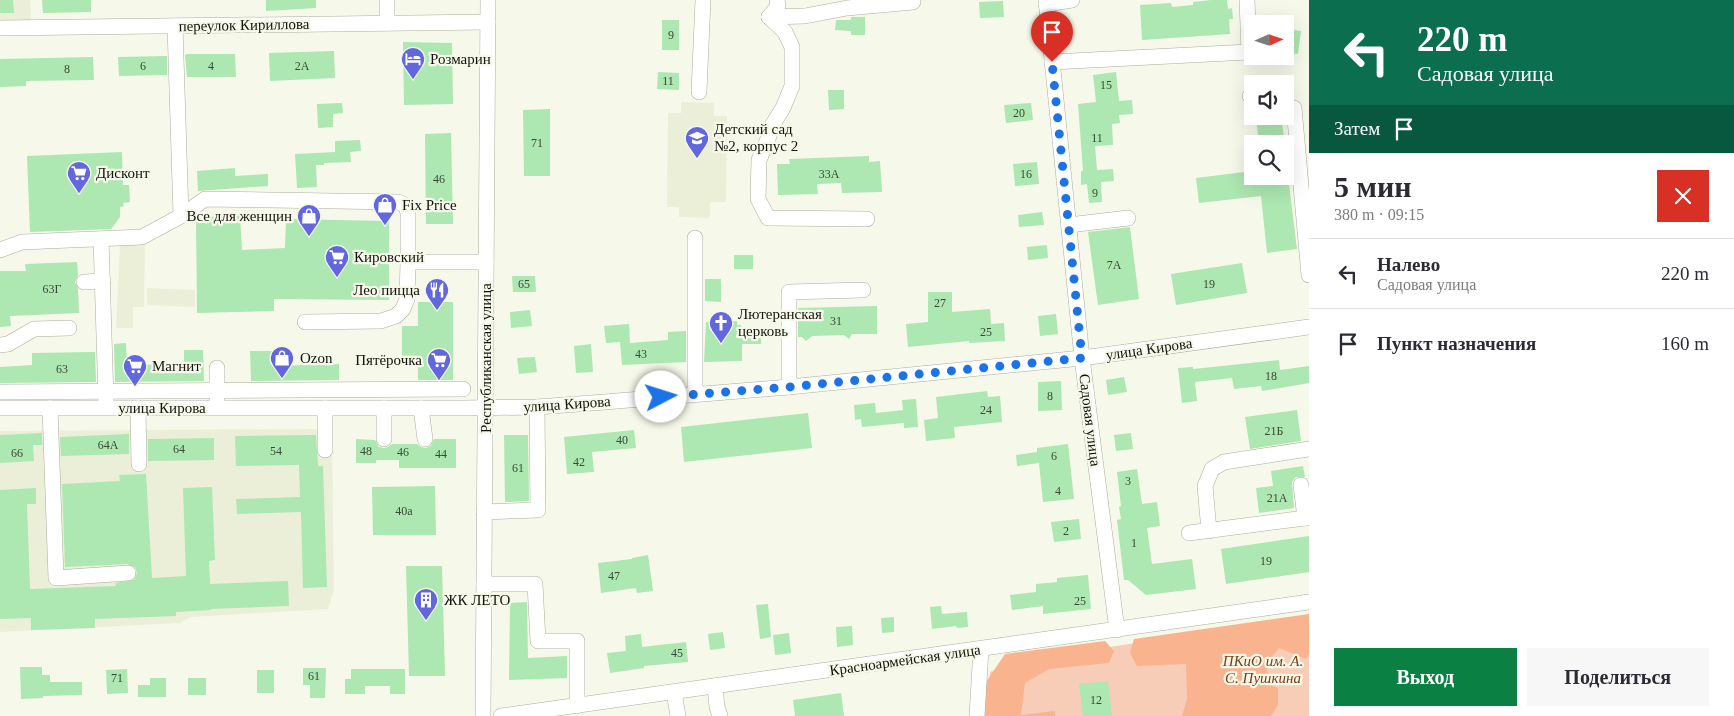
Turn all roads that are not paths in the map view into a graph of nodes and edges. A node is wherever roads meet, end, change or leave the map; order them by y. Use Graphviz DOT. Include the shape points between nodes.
graph roads {
  1 [pos="387,0"];
  2 [pos="488,0"];
  3 [pos="703,0"];
  4 [pos="776,0"];
  5 [pos="1072,0"];
  6 [pos="1247,0"];
  7 [pos="913,2"];
  8 [pos="1046,2"];
  9 [pos="769,17"];
  10 [pos="488,22"];
  11 [pos="387,23"];
  12 [pos="176,26"];
  13 [pos="0,28"];
  14 [pos="1052,62"];
  15 [pos="699,92"];
  16 [pos="1294,108"];
  17 [pos="180,216"];
  18 [pos="1128,218"];
  19 [pos="867,219"];
  20 [pos="1068,225"];
  21 [pos="695,238"];
  22 [pos="102,239"];
  23 [pos="0,250"];
  24 [pos="408,262"];
  25 [pos="486,262"];
  26 [pos="1309,274"];
  27 [pos="103,281"];
  28 [pos="84,282"];
  29 [pos="863,290"];
  30 [pos="305,322"];
  31 [pos="1309,327"];
  32 [pos="69,328"];
  33 [pos="0,345"];
  34 [pos="1082,358"];
  35 [pos="217,368"];
  36 [pos="789,387"];
  37 [pos="463,389"];
  38 [pos="106,391"];
  39 [pos="0,392"];
  40 [pos="695,393"];
  41 [pos="536,407"];
  42 [pos="0,408"];
  43 [pos="50,408"];
  44 [pos="106,408"];
  45 [pos="138,408"];
  46 [pos="217,408"];
  47 [pos="325,408"];
  48 [pos="384,408"];
  49 [pos="421,408"];
  50 [pos="485,408"];
  51 [pos="384,439"];
  52 [pos="425,439"];
  53 [pos="325,450"];
  54 [pos="1309,450"];
  55 [pos="139,464"];
  56 [pos="1301,485"];
  57 [pos="484,512"];
  58 [pos="1307,518"];
  59 [pos="1209,531"];
  60 [pos="1189,533"];
  61 [pos="128,573"];
  62 [pos="484,584"];
  63 [pos="1309,602"];
  64 [pos="1117,630"];
  65 [pos="982,649"];
  66 [pos="714,686"];
  67 [pos="674,692"];
  68 [pos="576,706"];
  69 [pos="609,709"];
  70 [pos="533,714"];
  71 [pos="483,716"];
  72 [pos="501,716"];
  73 [pos="678,716"];
  74 [pos="720,716"];
  75 [pos="978,716"];
  1 -- 11 [label="street"];
  2 -- 10 [label="street, Республиканская улица"];
  3 -- 15 [label="street"];
  4 -- 9 [label="street" via="778,6"];
  5 -- 8 [label="street"];
  6 -- 14 [label="street" via="1249,52"];
  7 -- 9 [label="street" via="847,8 805,16"];
  8 -- 14 [label="street, Садовая улица"];
  9 -- 19 [label="street" via="785,32 792,47 792,86 772,124 759,160 758,199 768,218"];
  10 -- 11 [label="street, переулок Кириллова"];
  10 -- 25 [label="street, Республиканская улица"];
  11 -- 12 [label="street, переулок Кириллова"];
  12 -- 13 [label="street, переулок Кириллова"];
  12 -- 17 [label="street"];
  14 -- 20 [label="street, Садовая улица"];
  16 -- 26 [label="street"];
  17 -- 22 [label="street" via="142,237"];
  17 -- 24 [label="street" via="205,199 398,202 405,205 408,212"];
  18 -- 20 [label="street"];
  20 -- 34 [label="street, Садовая улица"];
  21 -- 40 [label="street"];
  22 -- 23 [label="street" via="22,242"];
  22 -- 27 [label="street"];
  24 -- 25 [label="street"];
  24 -- 30 [label="street" via="412,281 403,309 396,316 380,321"];
  25 -- 50 [label="street, Республиканская улица"];
  27 -- 28 [label="street"];
  27 -- 38 [label="street"];
  29 -- 36 [label="street" via="789,292"];
  31 -- 34 [label="street, улица Кирова"];
  32 -- 33 [label="street" via="34,329 8,344"];
  34 -- 36 [label="street, улица Кирова"];
  34 -- 64 [label="street, Садовая улица"];
  35 -- 46 [label="street"];
  36 -- 40 [label="street, улица Кирова"];
  37 -- 38 [label="street"];
  38 -- 39 [label="street"];
  38 -- 44 [label="street"];
  40 -- 41 [label="street, улица Кирова"];
  41 -- 50 [label="street, улица Кирова"];
  41 -- 57 [label="street" via="538,510"];
  42 -- 43 [label="street, улица Кирова"];
  43 -- 44 [label="street, улица Кирова"];
  43 -- 61 [label="street" via="56,578"];
  44 -- 45 [label="street, улица Кирова"];
  45 -- 46 [label="street, улица Кирова"];
  45 -- 55 [label="street"];
  46 -- 47 [label="street, улица Кирова"];
  47 -- 48 [label="street, улица Кирова"];
  47 -- 53 [label="street"];
  48 -- 49 [label="street, улица Кирова"];
  48 -- 51 [label="street"];
  49 -- 50 [label="street, улица Кирова"];
  49 -- 52 [label="street"];
  50 -- 57 [label="street, Республиканская улица"];
  54 -- 59 [label="street" via="1224,462 1212,469 1205,486"];
  56 -- 58 [label="street"];
  57 -- 62 [label="street, Республиканская улица"];
  58 -- 59 [label="street"];
  59 -- 60 [label="street"];
  62 -- 68 [label="street" via="535,584 538,641 577,641"];
  62 -- 71 [label="street, Республиканская улица"];
  63 -- 64 [label="street, Красноармейская улица"];
  64 -- 65 [label="street, Красноармейская улица"];
  65 -- 66 [label="street, Красноармейская улица"];
  65 -- 75 [label="street"];
  66 -- 67 [label="street, Красноармейская улица"];
  66 -- 74 [label="street"];
  67 -- 69 [label="street, Красноармейская улица"];
  67 -- 73 [label="street"];
  68 -- 69 [label="street, Красноармейская улица"];
  68 -- 70 [label="street, Красноармейская улица"];
  70 -- 72 [label="street, Красноармейская улица"];
}
